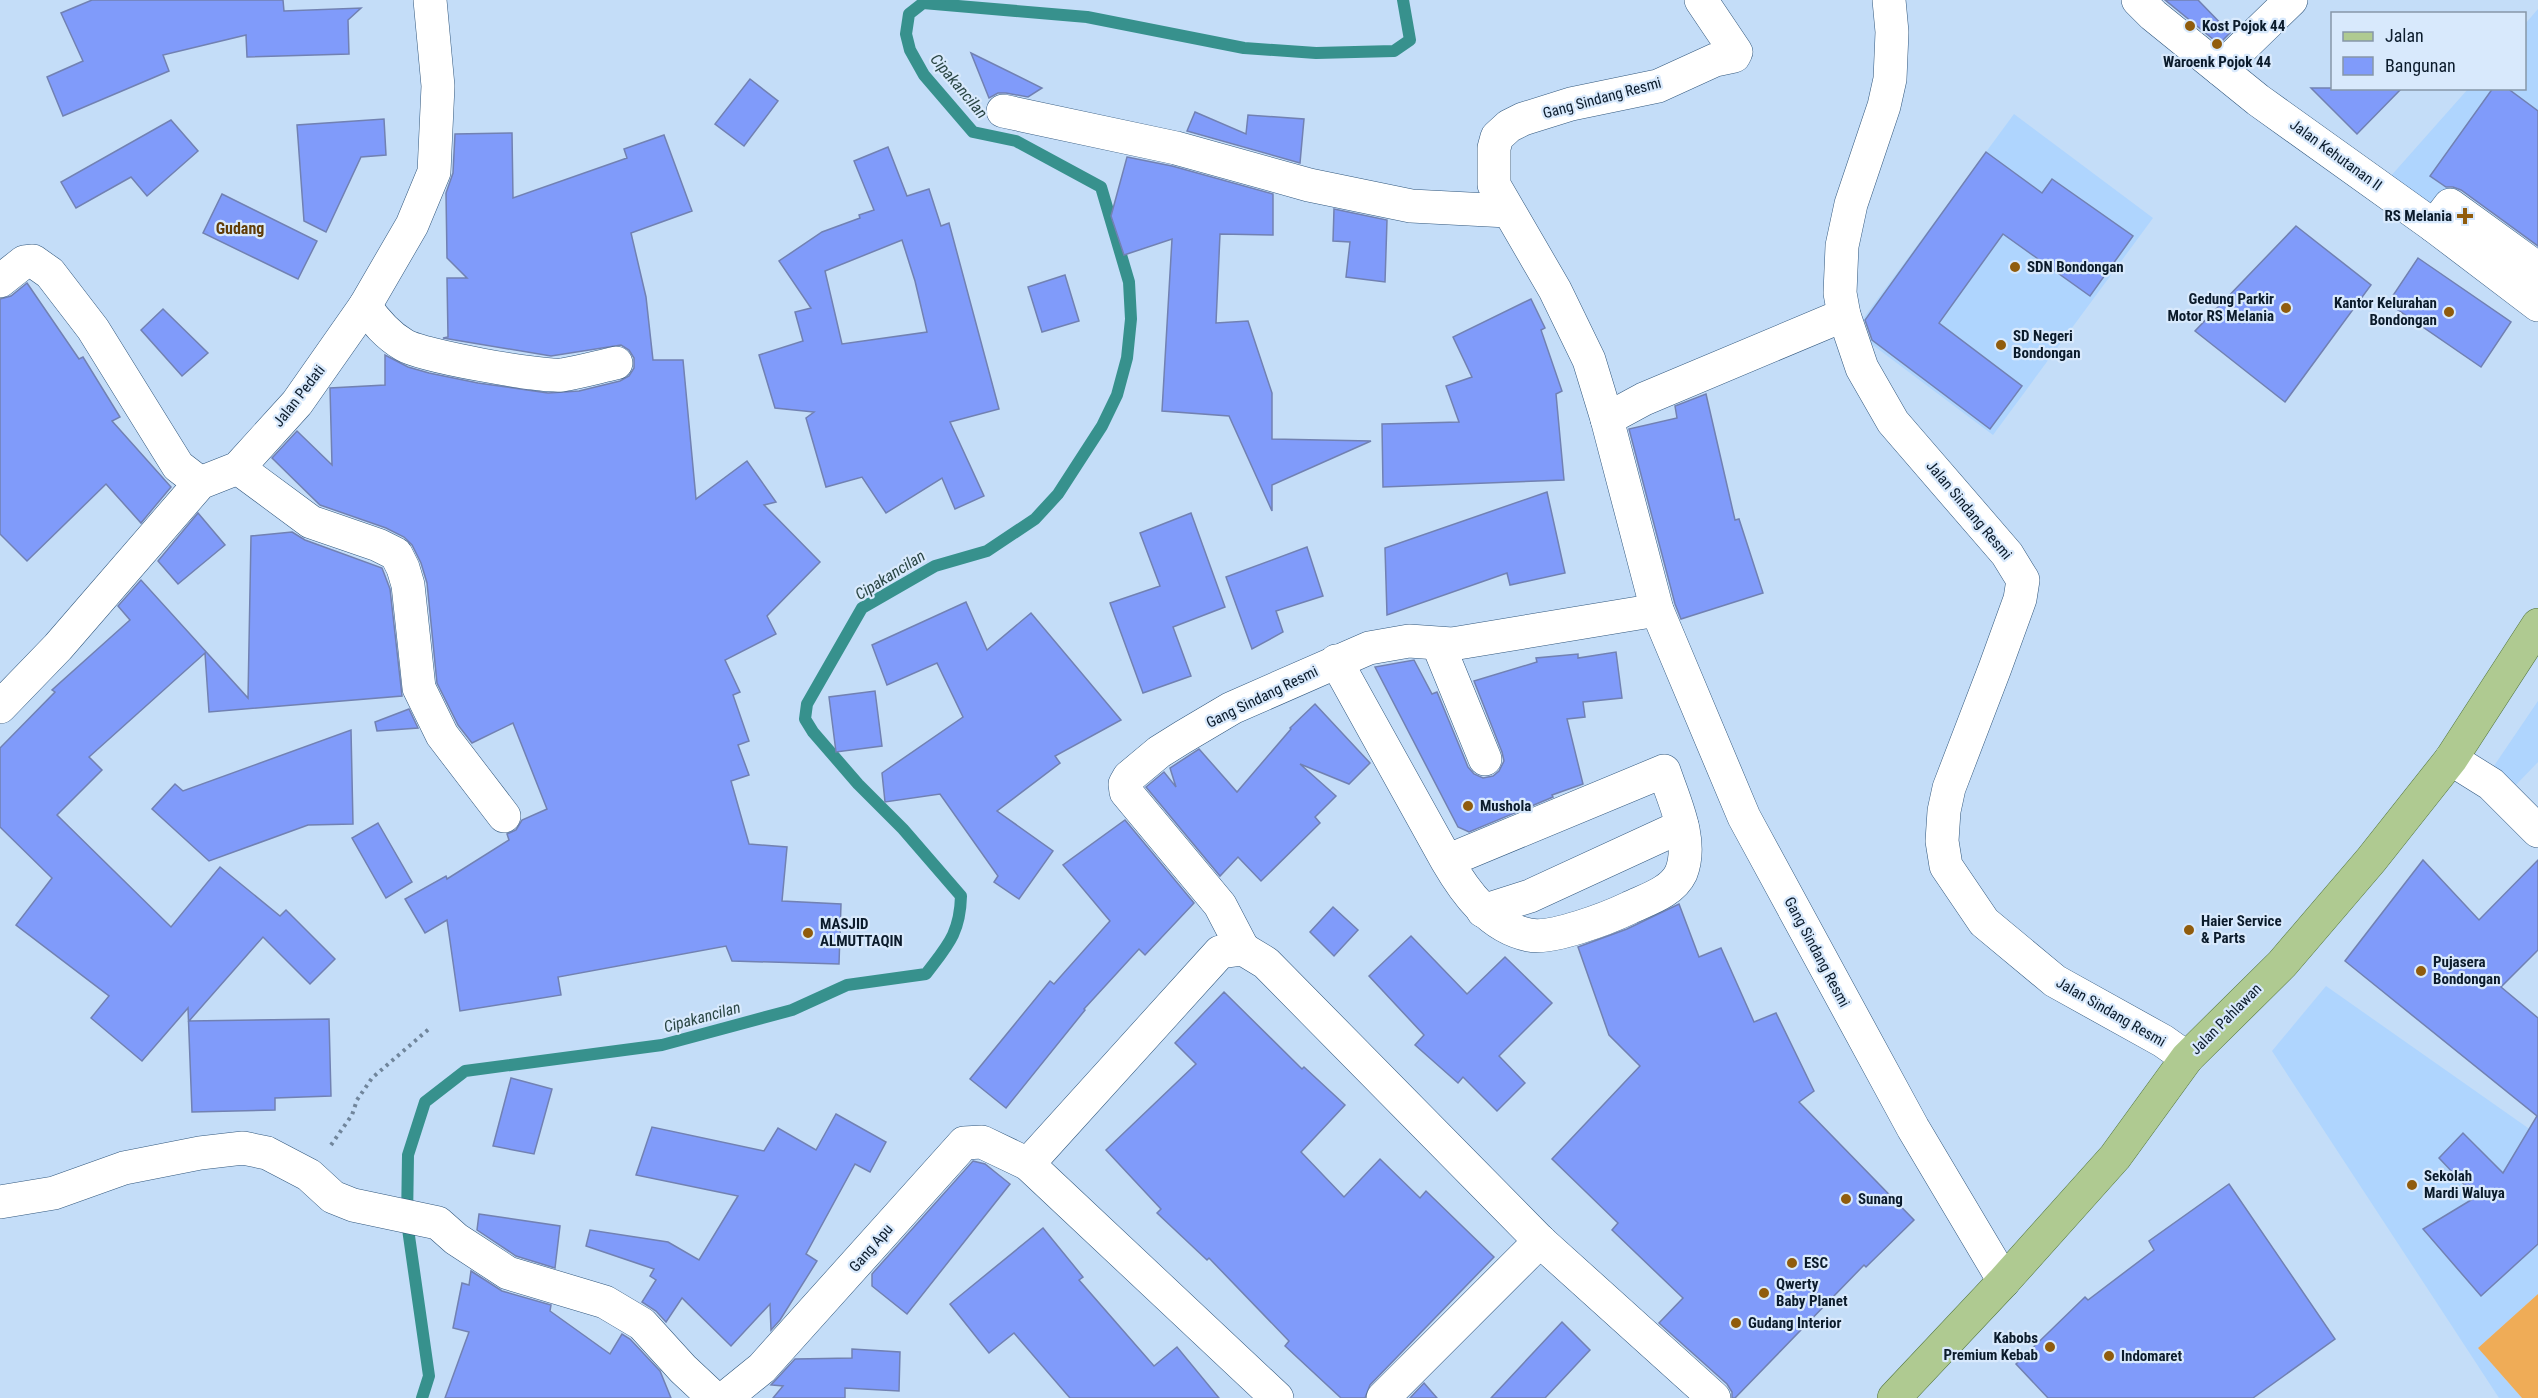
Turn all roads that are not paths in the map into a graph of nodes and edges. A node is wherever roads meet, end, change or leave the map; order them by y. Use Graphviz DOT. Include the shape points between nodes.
graph roads {
  1 [pos="430,0"];
  2 [pos="1701,0"];
  3 [pos="1889,0"];
  4 [pos="2138,0"];
  5 [pos="2291,0"];
  6 [pos="2220,69"];
  7 [pos="1003,111"];
  8 [pos="1508,212"];
  9 [pos="2434,226"];
  10 [pos="2538,268"];
  11 [pos="0,281"];
  12 [pos="2538,305"];
  13 [pos="365,306"];
  14 [pos="1844,315"];
  15 [pos="616,363"];
  16 [pos="1607,419"];
  17 [pos="238,468"];
  18 [pos="200,483"];
  19 [pos="1657,610"];
  20 [pos="2538,625"];
  21 [pos="1438,644"];
  22 [pos="1336,661"];
  23 [pos="0,707"];
  24 [pos="1485,759"];
  25 [pos="2451,759"];
  26 [pos="504,816"];
  27 [pos="1682,826"];
  28 [pos="2538,831"];
  29 [pos="1447,861"];
  30 [pos="1483,911"];
  31 [pos="1243,949"];
  32 [pos="2187,1058"];
  33 [pos="1028,1164"];
  34 [pos="0,1202"];
  35 [pos="1540,1241"];
  36 [pos="2004,1281"];
  37 [pos="714,1398"];
  38 [pos="725,1398"];
  39 [pos="1277,1398"];
  40 [pos="1383,1398"];
  41 [pos="1714,1398"];
  42 [pos="1894,1398"];
  1 -- 13 [label="street, Jalan Pedati" via="438,86 434,172 412,225"];
  2 -- 8 [label="street, Gang Sindang Resmi" via="1736,52 1734,56 1715,60 1658,86 1571,104 1509,126 1497,136 1492,165 1494,185"];
  3 -- 14 [label="street, Jalan Sindang Resmi" via="1890,79 1842,246 1840,293"];
  4 -- 6 [label="street, Jalan Kehutanan II"];
  5 -- 6 [label="street"];
  6 -- 9 [label="street, Jalan Kehutanan II"];
  7 -- 8 [label="street" via="1176,148 1308,185 1411,206"];
  8 -- 16 [label="street, Gang Sindang Resmi" via="1555,290 1589,360"];
  9 -- 10 [label="street" via="2450,205"];
  9 -- 12 [label="street, Jalan Kehutanan II"];
  11 -- 18 [label="street" via="24,262 33,261 50,273 93,329 178,466"];
  13 -- 15 [label="street" via="377,324 406,346 461,360 560,375"];
  13 -- 17 [label="street, Jalan Pedati" via="297,403"];
  14 -- 16 [label="street" via="1664,390"];
  14 -- 32 [label="street, Jalan Sindang Resmi" via="1862,368 1893,422 2007,554 2023,580 2020,599 1949,788 1942,841 1946,866 1984,922 2055,981"];
  16 -- 19 [label="street, Gang Sindang Resmi"];
  17 -- 18 [label="street, Jalan Pedati"];
  17 -- 26 [label="street" via="311,522 396,554 408,585 419,688 442,735"];
  18 -- 23 [label="street, Jalan Pedati" via="58,647"];
  19 -- 21 [label="street, Gang Sindang Resmi"];
  19 -- 36 [label="street, Gang Sindang Resmi" via="1744,817 1913,1128"];
  20 -- 25 [label="main road, Jalan Pahlawan"];
  21 -- 22 [label="street, Gang Sindang Resmi" via="1409,641 1369,648"];
  21 -- 24 [label="street"];
  22 -- 29 [label="street"];
  22 -- 31 [label="street, Gang Sindang Resmi" via="1232,708 1159,752 1125,784 1126,792 1220,905"];
  25 -- 28 [label="street" via="2491,784"];
  25 -- 32 [label="main road, Jalan Pahlawan" via="2282,964"];
  27 -- 29 [label="street" via="1664,771"];
  27 -- 30 [label="street" via="1530,896"];
  27 -- 30 [label="street" via="1685,856 1672,887 1614,915 1550,935 1530,936"];
  29 -- 30 [label="street"];
  31 -- 33 [label="street" via="1220,952"];
  31 -- 35 [label="street" via="1266,963"];
  32 -- 36 [label="main road, Jalan Pahlawan" via="2115,1157"];
  33 -- 38 [label="street, Gang Apu" via="982,1142 964,1143 769,1361"];
  33 -- 39 [label="street, Gang Apu"];
  34 -- 37 [label="street" via="54,1193 124,1168 200,1153 243,1148 267,1153 309,1175 333,1197 438,1223 508,1273 605,1302 642,1324"];
  35 -- 40 [label="street"];
  35 -- 41 [label="street"];
  36 -- 42 [label="main road, Jalan Pahlawan"];
}
